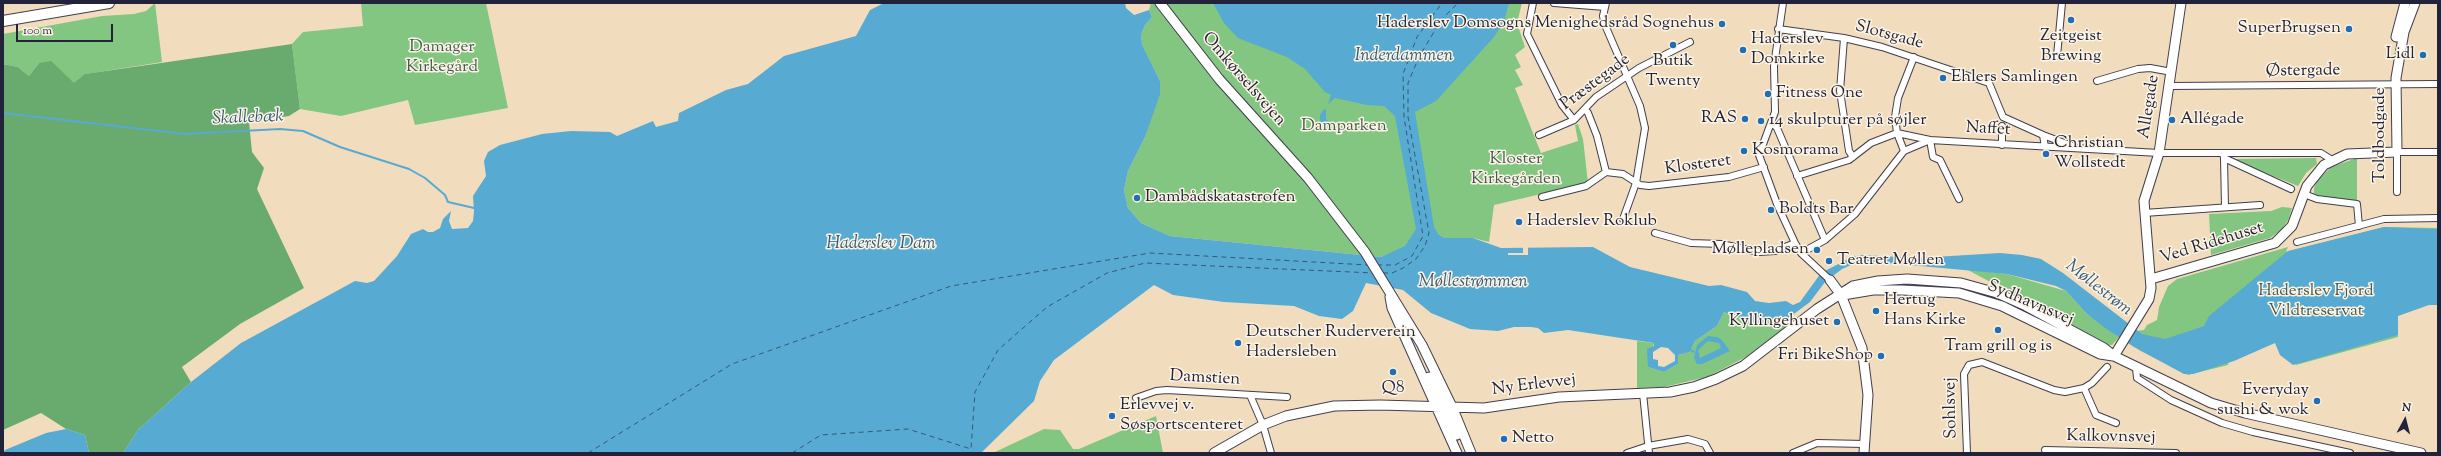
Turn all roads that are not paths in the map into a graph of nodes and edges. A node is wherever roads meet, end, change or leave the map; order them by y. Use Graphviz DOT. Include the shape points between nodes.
graph roads {
  1 [pos="109,3"];
  2 [pos="1160,3"];
  3 [pos="1532,3"];
  4 [pos="1554,3"];
  5 [pos="1782,3"];
  6 [pos="2062,3"];
  7 [pos="2181,3"];
  8 [pos="2405,3"];
  9 [pos="2415,3"];
  10 [pos="1606,5"];
  11 [pos="3,22"];
  12 [pos="1778,29"];
  13 [pos="1844,38"];
  14 [pos="1690,42"];
  15 [pos="2057,56"];
  16 [pos="1914,57"];
  17 [pos="2172,72"];
  18 [pos="1626,76"];
  19 [pos="2097,81"];
  20 [pos="2396,81"];
  21 [pos="1989,83"];
  22 [pos="2438,84"];
  23 [pos="2169,86"];
  24 [pos="1585,109"];
  25 [pos="1574,120"];
  26 [pos="1772,123"];
  27 [pos="2002,126"];
  28 [pos="1897,133"];
  29 [pos="1539,135"];
  30 [pos="2043,135"];
  31 [pos="1930,140"];
  32 [pos="2002,145"];
  33 [pos="2045,147"];
  34 [pos="2080,149"];
  35 [pos="1904,152"];
  36 [pos="2396,152"];
  37 [pos="2438,152"];
  38 [pos="2159,153"];
  39 [pos="2224,156"];
  40 [pos="1853,157"];
  41 [pos="2332,160"];
  42 [pos="1764,167"];
  43 [pos="1606,172"];
  44 [pos="1797,176"];
  45 [pos="1636,183"];
  46 [pos="2291,189"];
  47 [pos="2397,192"];
  48 [pos="2304,194"];
  49 [pos="1542,197"];
  50 [pos="1959,199"];
  51 [pos="2260,205"];
  52 [pos="2225,207"];
  53 [pos="2144,213"];
  54 [pos="2438,218"];
  55 [pos="1623,219"];
  56 [pos="2359,226"];
  57 [pos="1655,233"];
  58 [pos="1825,240"];
  59 [pos="2297,242"];
  60 [pos="1795,243"];
  61 [pos="1801,254"];
  62 [pos="2151,279"];
  63 [pos="1830,280"];
  64 [pos="1389,292"];
  65 [pos="1841,295"];
  66 [pos="1409,346"];
  67 [pos="2114,356"];
  68 [pos="2107,367"];
  69 [pos="2136,368"];
  70 [pos="2084,388"];
  71 [pos="1643,393"];
  72 [pos="1250,395"];
  73 [pos="1286,397"];
  74 [pos="1136,398"];
  75 [pos="1437,408"];
  76 [pos="1453,409"];
  77 [pos="2116,423"];
  78 [pos="1263,425"];
  79 [pos="1648,446"];
  80 [pos="1865,448"];
  81 [pos="2045,450"];
  82 [pos="1214,453"];
  83 [pos="1271,453"];
  84 [pos="1457,453"];
  85 [pos="1466,453"];
  86 [pos="1471,453"];
  87 [pos="1627,453"];
  88 [pos="1649,453"];
  89 [pos="1710,453"];
  90 [pos="1793,453"];
  91 [pos="1967,453"];
  92 [pos="2176,453"];
  93 [pos="2350,453"];
  94 [pos="2421,453"];
  1 -- 11 [label="main road"];
  2 -- 64 [label="street, Omkørselsvejen" via="1219,79 1308,178 1364,252"];
  3 -- 25 [label="street" via="1527,34 1562,105"];
  4 -- 10 [label="street"];
  5 -- 12 [label="street"];
  6 -- 15 [label="street"];
  7 -- 17 [label="street, Allegade"];
  8 -- 20 [label="street, Toldbodgade" via="2394,53"];
  9 -- 20 [label="street, Toldbodgade" via="2404,32"];
  10 -- 18 [label="street, Klosteret" via="1603,16 1605,25"];
  12 -- 13 [label="street, Slotsgade"];
  12 -- 26 [label="street" via="1774,66 1775,112"];
  13 -- 16 [label="street, Slotsgade"];
  13 -- 40 [label="street" via="1840,91 1849,150"];
  14 -- 18 [label="street, Præstegade"];
  16 -- 21 [label="street, Slotsgade"];
  16 -- 28 [label="street" via="1898,98 1895,117"];
  17 -- 19 [label="street" via="2138,69"];
  17 -- 23 [label="street, Allegade"];
  18 -- 24 [label="street, Præstegade" via="1596,97"];
  18 -- 45 [label="street, Klosteret" via="1640,106 1645,128"];
  20 -- 22 [label="street, Østergade"];
  20 -- 23 [label="street, Østergade"];
  20 -- 36 [label="street, Toldbodgade"];
  21 -- 30 [label="street, Naffet" via="2003,117"];
  23 -- 38 [label="street, Allegade"];
  24 -- 25 [label="street, Præstegade"];
  24 -- 43 [label="street" via="1597,136"];
  25 -- 29 [label="street, Præstegade"];
  26 -- 42 [label="street" via="1759,155"];
  26 -- 44 [label="street" via="1777,128"];
  27 -- 32 [label="street"];
  28 -- 31 [label="street, Naffet"];
  28 -- 35 [label="street"];
  28 -- 40 [label="street" via="1871,143"];
  30 -- 33 [label="street"];
  30 -- 34 [label="street, Naffet"];
  31 -- 32 [label="street, Naffet"];
  31 -- 35 [label="street, Naffet"];
  31 -- 50 [label="street" via="1933,157 1940,160"];
  32 -- 33 [label="street, Naffet"];
  33 -- 34 [label="street, Naffet"];
  34 -- 38 [label="street, Naffet"];
  35 -- 58 [label="street" via="1855,214"];
  36 -- 37 [label="street"];
  36 -- 41 [label="street" via="2347,154"];
  36 -- 47 [label="street, Toldbodgade"];
  38 -- 39 [label="street, Naffet"];
  38 -- 53 [label="street, Allegade" via="2147,189"];
  39 -- 41 [label="street, Naffet" via="2321,153"];
  39 -- 46 [label="street"];
  39 -- 52 [label="street"];
  40 -- 44 [label="street"];
  41 -- 48 [label="street, Ved Ridehuset" via="2315,175"];
  42 -- 45 [label="street, Klosteret" via="1729,177 1657,186"];
  42 -- 60 [label="street"];
  43 -- 45 [label="street, Klosteret" via="1622,174"];
  43 -- 49 [label="street" via="1586,186"];
  44 -- 58 [label="street"];
  45 -- 55 [label="street, Klosteret"];
  48 -- 56 [label="street" via="2317,199 2358,204"];
  48 -- 62 [label="street, Ved Ridehuset" via="2292,226 2274,243"];
  51 -- 52 [label="street"];
  52 -- 53 [label="street"];
  53 -- 62 [label="street, Allegade"];
  54 -- 56 [label="street" via="2384,219"];
  56 -- 59 [label="street"];
  57 -- 60 [label="street" via="1691,243 1721,244 1759,252 1775,251"];
  58 -- 61 [label="street"];
  60 -- 61 [label="street"];
  61 -- 63 [label="street"];
  62 -- 67 [label="street, Allegade" via="2149,299"];
  63 -- 65 [label="street"];
  64 -- 66 [label="street, Omkørselsvejen" via="1392,308"];
  64 -- 76 [label="street, Omkørselsvejen" via="1422,345"];
  65 -- 67 [label="street, Sydhavnsvej" via="1853,286 1878,281 1914,279 1961,283 1997,293 2026,306 2104,348"];
  65 -- 71 [label="street, Ny Erlevvej" via="1817,309 1748,362 1716,379 1670,392"];
  65 -- 80 [label="street" via="1862,348 1867,374"];
  66 -- 75 [label="street, Omkørselsvejen"];
  66 -- 76 [label="street" via="1417,352 1438,395"];
  67 -- 69 [label="street, Sydhavnsvej"];
  68 -- 70 [label="street" via="2099,378"];
  69 -- 93 [label="street" via="2137,378 2171,400 2222,423"];
  69 -- 94 [label="street, Sydhavnsvej" via="2192,396 2227,408"];
  70 -- 77 [label="street" via="2096,415"];
  70 -- 91 [label="street, Sohlsvej" via="2065,392 2054,390 1982,362 1969,365 1964,374"];
  71 -- 76 [label="street, Ny Erlevvej" via="1559,397 1484,408"];
  71 -- 79 [label="street"];
  72 -- 73 [label="street, Damstien"];
  72 -- 74 [label="street, Damstien" via="1167,390"];
  72 -- 78 [label="street, Damstien"];
  75 -- 76 [label="street, Ny Erlevvej"];
  75 -- 78 [label="street, Ny Erlevvej" via="1334,406 1286,416"];
  75 -- 84 [label="street, Omkørselsvejen"];
  75 -- 85 [label="street" via="1447,414"];
  76 -- 86 [label="street, Omkørselsvejen"];
  78 -- 82 [label="street, Ny Erlevvej"];
  78 -- 83 [label="street, Damstien"];
  79 -- 87 [label="street"];
  79 -- 88 [label="street"];
  79 -- 89 [label="street" via="1688,439 1704,444"];
  80 -- 90 [label="street" via="1817,443"];
  81 -- 92 [label="street, Kalkovnsvej"];
}
